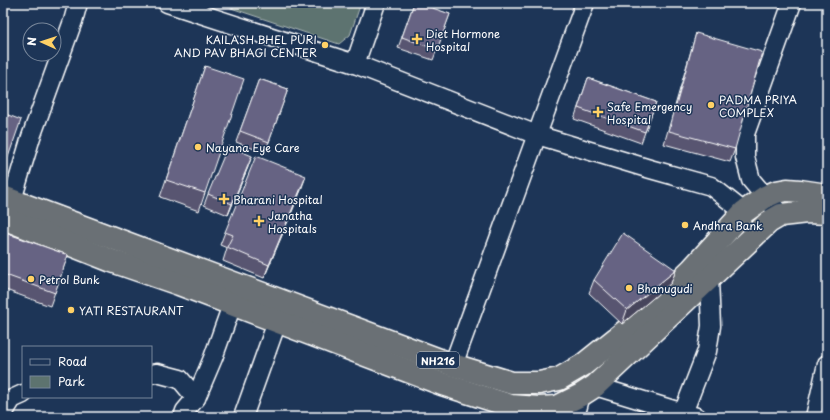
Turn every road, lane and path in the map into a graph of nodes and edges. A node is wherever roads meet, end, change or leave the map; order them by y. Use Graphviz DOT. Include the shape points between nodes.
graph roads {
  1 [pos="78,3"];
  2 [pos="167,3"];
  3 [pos="376,3"];
  4 [pos="585,3"];
  5 [pos="792,3"];
  6 [pos="355,64"];
  7 [pos="537,135"];
  8 [pos="827,195"];
  9 [pos="765,197"];
  10 [pos="6,208"];
  11 [pos="744,212"];
  12 [pos="827,213"];
  13 [pos="781,215"];
  14 [pos="709,279"];
  15 [pos="232,305"];
  16 [pos="277,322"];
  17 [pos="827,364"];
  18 [pos="453,365"];
  19 [pos="152,374"];
  20 [pos="559,380"];
  21 [pos="588,390"];
  22 [pos="22,394"];
  23 [pos="196,398"];
  24 [pos="562,414"];
  25 [pos="690,415"];
  26 [pos="3,416"];
  27 [pos="183,417"];
  28 [pos="243,417"];
  29 [pos="815,417"];
  1 -- 10 [label="street"];
  2 -- 6 [label="street"];
  3 -- 6 [label="street"];
  4 -- 7 [label="street"];
  5 -- 9 [label="street" via="745,134 745,157 751,180"];
  6 -- 7 [label="street"];
  7 -- 11 [label="street" via="711,186"];
  7 -- 18 [label="street"];
  8 -- 9 [label="highway, NH216" via="787,190"];
  9 -- 11 [label="highway, NH216"];
  9 -- 13 [label="street"];
  10 -- 15 [label="highway, NH216" via="112,261"];
  10 -- 18 [label="highway, NH216"];
  11 -- 20 [label="highway, NH216" via="692,269 638,321 583,365"];
  12 -- 13 [label="highway, NH216"];
  13 -- 14 [label="highway, NH216" via="769,222"];
  14 -- 21 [label="highway, NH216"];
  14 -- 25 [label="street" via="711,326"];
  15 -- 16 [label="highway, NH216"];
  15 -- 23 [label="street"];
  16 -- 24 [label="highway, NH216" via="442,384 511,406 539,408"];
  16 -- 28 [label="street"];
  17 -- 29 [label="street"];
  18 -- 20 [label="highway, NH216" via="512,383"];
  19 -- 23 [label="street" via="180,379"];
  20 -- 24 [label="street"];
  21 -- 24 [label="highway, NH216"];
  21 -- 25 [label="street"];
  22 -- 26 [label="street" via="12,399"];
  23 -- 27 [label="street"];
}
